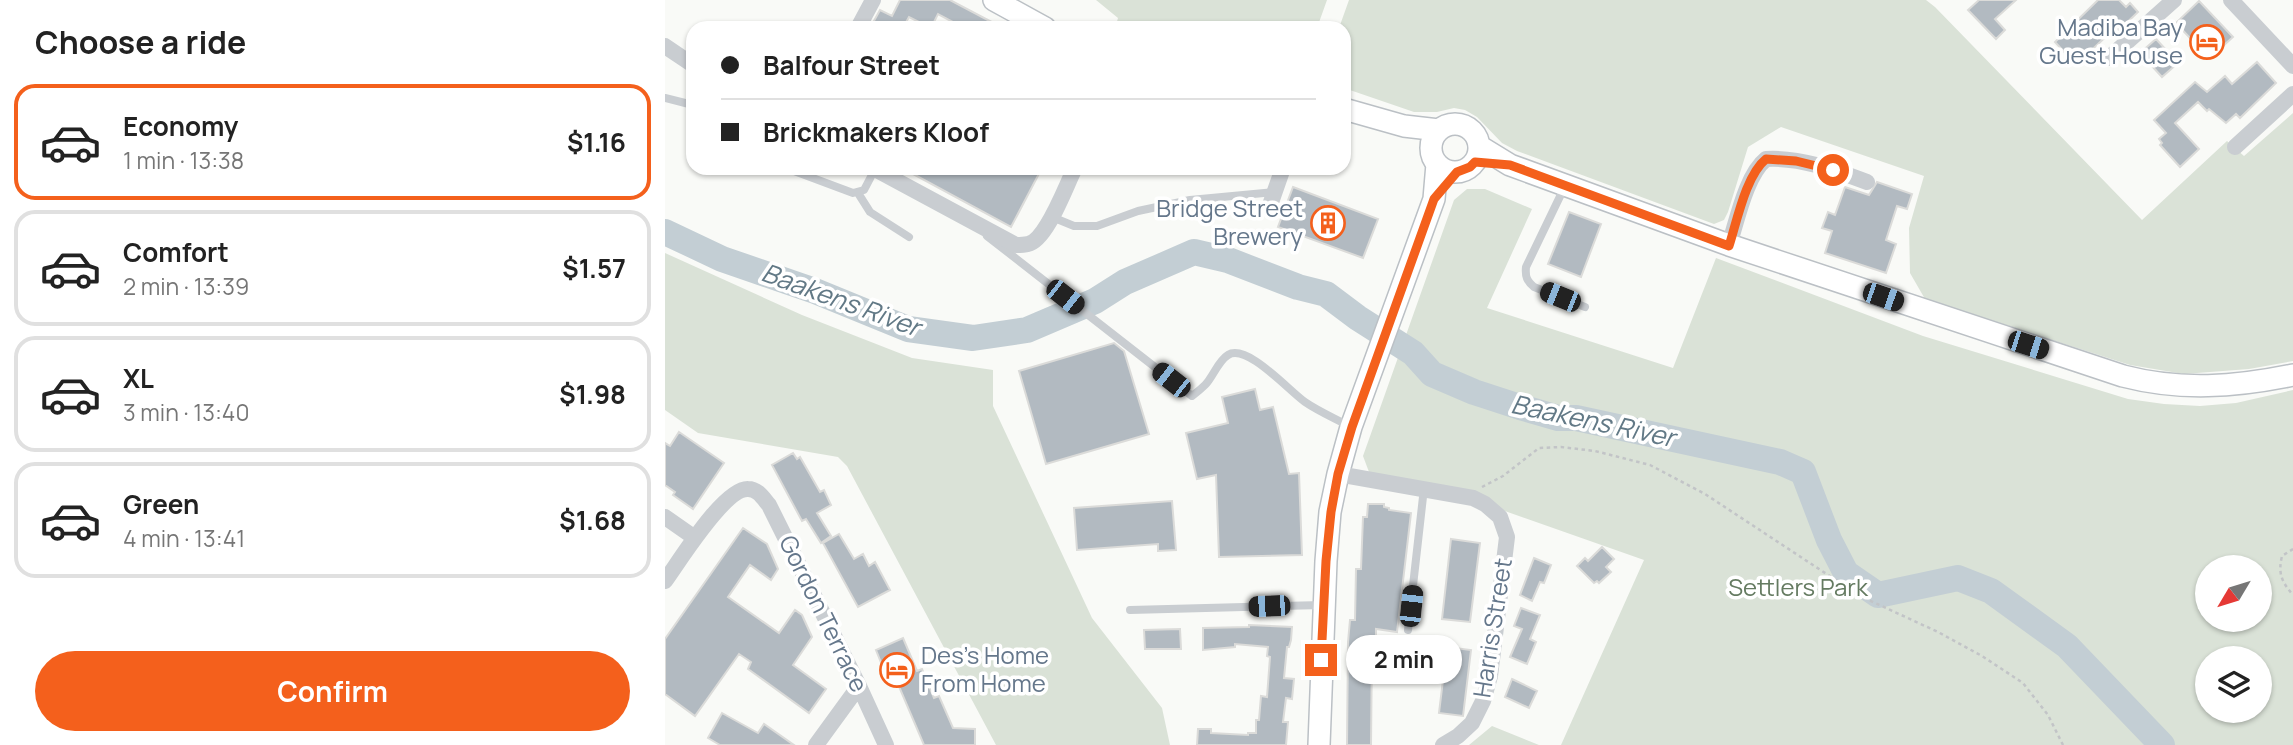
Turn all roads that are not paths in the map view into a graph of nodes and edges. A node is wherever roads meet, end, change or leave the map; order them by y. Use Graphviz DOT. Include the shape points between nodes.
graph roads {
  1 [pos="873,0"];
  2 [pos="993,0"];
  3 [pos="2174,0"];
  4 [pos="2231,0"];
  5 [pos="862,21"];
  6 [pos="1032,21"];
  7 [pos="665,46"];
  8 [pos="2109,58"];
  9 [pos="686,60"];
  10 [pos="2293,66"];
  11 [pos="2293,94"];
  12 [pos="665,98"];
  13 [pos="686,103"];
  14 [pos="1351,111"];
  15 [pos="2235,147"];
  16 [pos="1453,153"];
  17 [pos="802,175"];
  18 [pos="871,175"];
  19 [pos="885,175"];
  20 [pos="1072,175"];
  21 [pos="1280,175"];
  22 [pos="1867,182"];
  23 [pos="1565,185"];
  24 [pos="1274,192"];
  25 [pos="858,193"];
  26 [pos="1269,208"];
  27 [pos="959,215"];
  28 [pos="1052,217"];
  29 [pos="909,237"];
  30 [pos="1729,246"];
  31 [pos="1585,307"];
  32 [pos="2293,375"];
  33 [pos="1352,427"];
  34 [pos="1338,474"];
  35 [pos="1424,488"];
  36 [pos="665,517"];
  37 [pos="695,538"];
  38 [pos="665,581"];
  39 [pos="1324,605"];
  40 [pos="1130,610"];
  41 [pos="1408,630"];
  42 [pos="859,686"];
  43 [pos="816,745"];
  44 [pos="886,745"];
  45 [pos="1319,745"];
  46 [pos="1443,745"];
  1 -- 5 [label="street"];
  2 -- 6 [label="street"];
  3 -- 8 [label="street"];
  4 -- 10 [label="street"];
  7 -- 9 [label="street"];
  11 -- 15 [label="street"];
  12 -- 13 [label="lane"];
  14 -- 16 [label="street" via="1404,126"];
  16 -- 23 [label="street" via="1510,165"];
  16 -- 33 [label="street"];
  17 -- 25 [label="lane"];
  18 -- 25 [label="lane"];
  19 -- 27 [label="street"];
  20 -- 28 [label="street"];
  21 -- 24 [label="street"];
  22 -- 30 [label="street" via="1818,165 1766,159 1749,184"];
  23 -- 30 [label="street"];
  23 -- 31 [label="lane" via="1525,274 1534,287"];
  24 -- 26 [label="street"];
  24 -- 28 [label="lane" via="1190,200 1097,226 1074,226"];
  25 -- 29 [label="lane" via="870,212"];
  27 -- 28 [label="street" via="1016,245 1029,244"];
  27 -- 33 [label="lane" via="1192,396 1229,354 1237,352 1273,374 1308,404"];
  30 -- 32 [label="street" via="2153,384 2227,386"];
  33 -- 34 [label="street"];
  34 -- 35 [label="street"];
  34 -- 39 [label="street"];
  35 -- 41 [label="lane"];
  35 -- 46 [label="street, Harris Street" via="1465,495 1485,504 1507,531 1483,701 1472,723"];
  36 -- 37 [label="street"];
  37 -- 38 [label="street"];
  37 -- 42 [label="street, Gordon Terrace" via="721,505 747,489 759,493"];
  39 -- 40 [label="lane"];
  39 -- 45 [label="street"];
  42 -- 43 [label="street"];
  42 -- 44 [label="street, Gordon Terrace"];
}
